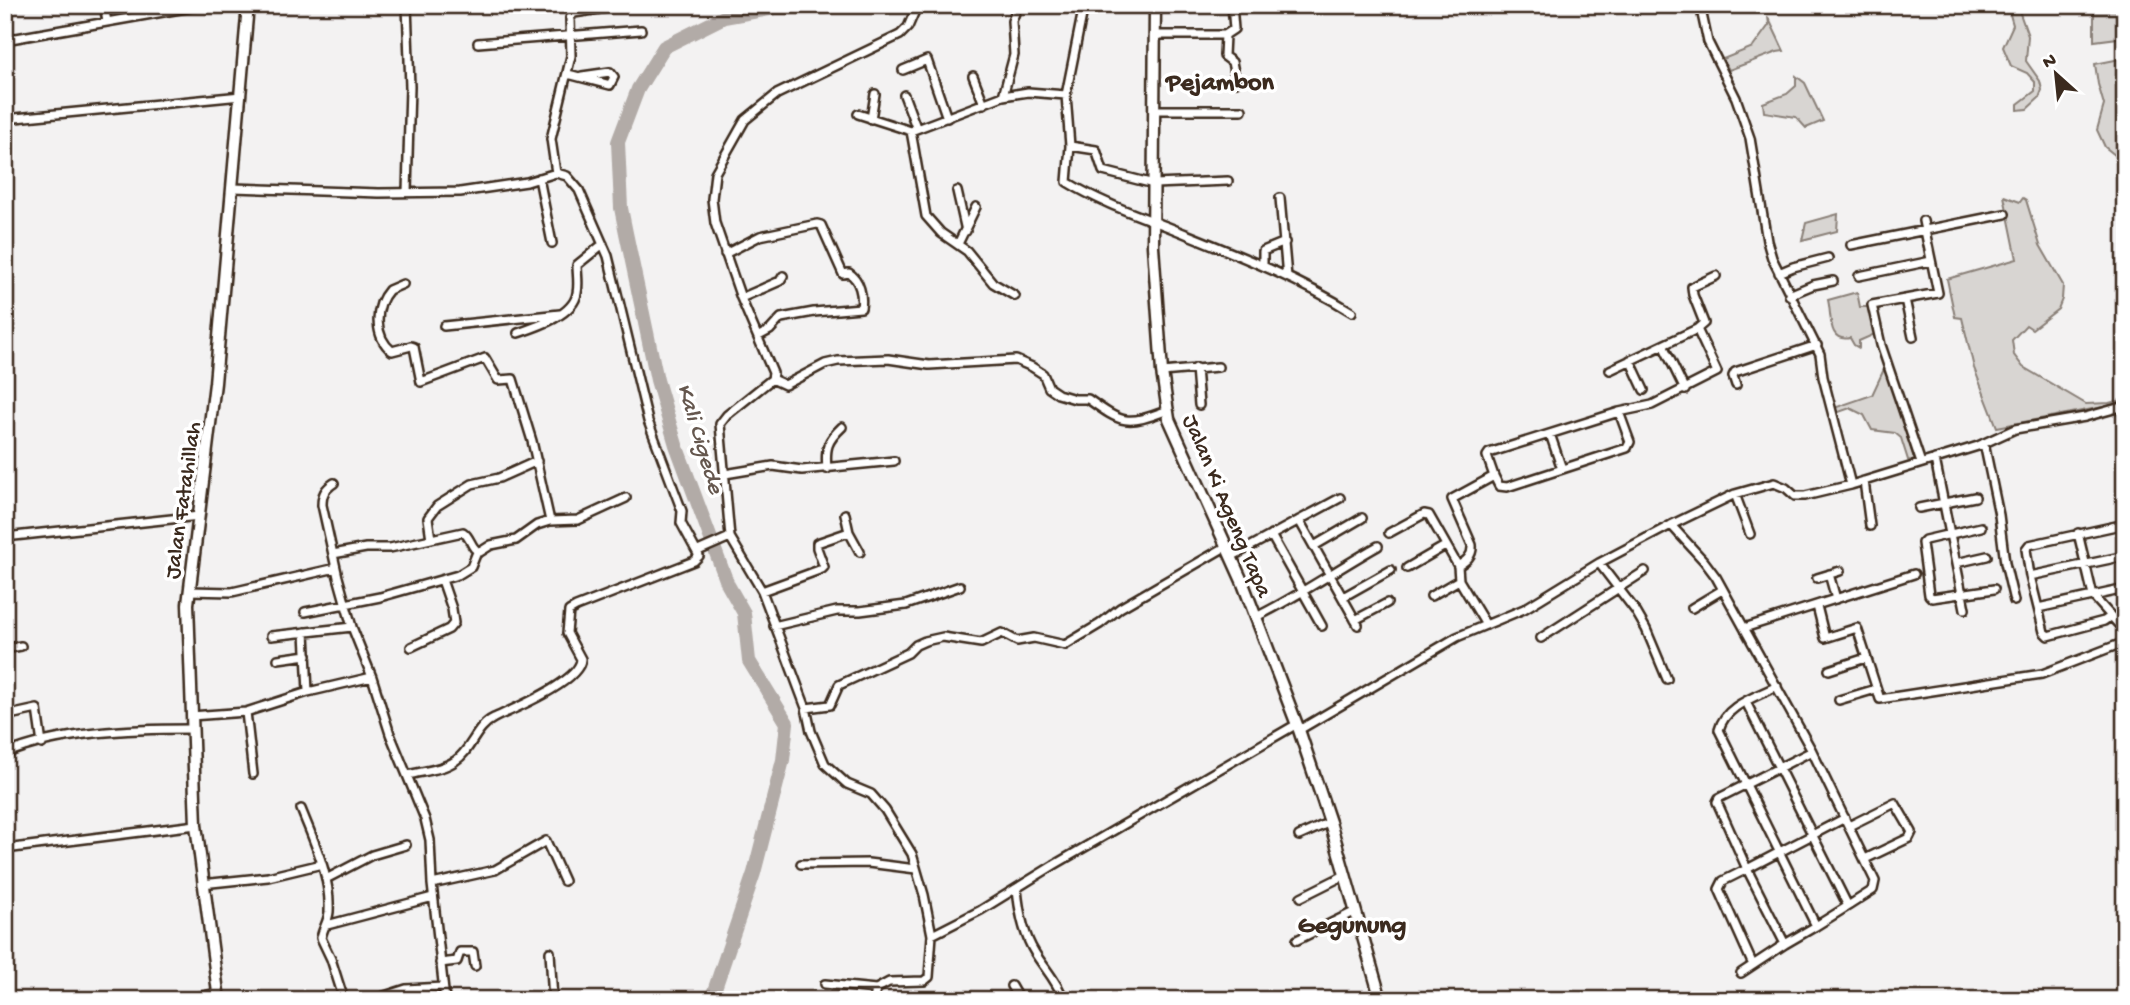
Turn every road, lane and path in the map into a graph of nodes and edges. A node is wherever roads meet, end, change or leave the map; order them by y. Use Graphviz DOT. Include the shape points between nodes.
graph roads {
  1 [pos="104,5"];
  2 [pos="203,5"];
  3 [pos="294,5"];
  4 [pos="407,5"];
  5 [pos="911,5"];
  6 [pos="1018,5"];
  7 [pos="1084,5"];
  8 [pos="1155,5"];
  9 [pos="1232,5"];
  10 [pos="1700,5"];
  11 [pos="621,6"];
  12 [pos="248,7"];
  13 [pos="107,22"];
  14 [pos="640,30"];
  15 [pos="1155,35"];
  16 [pos="1225,35"];
  17 [pos="570,37"];
  18 [pos="5,40"];
  19 [pos="478,43"];
  20 [pos="903,70"];
  21 [pos="568,74"];
  22 [pos="582,76"];
  23 [pos="973,76"];
  24 [pos="1236,82"];
  25 [pos="875,94"];
  26 [pos="904,95"];
  27 [pos="1066,95"];
  28 [pos="241,96"];
  29 [pos="1003,96"];
  30 [pos="984,104"];
  31 [pos="1154,110"];
  32 [pos="1242,110"];
  33 [pos="858,114"];
  34 [pos="871,118"];
  35 [pos="947,118"];
  36 [pos="5,119"];
  37 [pos="913,129"];
  38 [pos="1070,146"];
  39 [pos="556,173"];
  40 [pos="539,178"];
  41 [pos="1228,181"];
  42 [pos="1154,184"];
  43 [pos="233,188"];
  44 [pos="957,191"];
  45 [pos="407,192"];
  46 [pos="1280,198"];
  47 [pos="976,207"];
  48 [pos="2005,214"];
  49 [pos="1153,221"];
  50 [pos="1923,221"];
  51 [pos="1925,230"];
  52 [pos="966,231"];
  53 [pos="1285,242"];
  54 [pos="552,243"];
  55 [pos="603,244"];
  56 [pos="958,244"];
  57 [pos="1852,244"];
  58 [pos="725,254"];
  59 [pos="1828,258"];
  60 [pos="1931,261"];
  61 [pos="1263,265"];
  62 [pos="1779,273"];
  63 [pos="783,276"];
  64 [pos="1716,276"];
  65 [pos="1859,276"];
  66 [pos="1287,277"];
  67 [pos="1833,281"];
  68 [pos="403,284"];
  69 [pos="1789,295"];
  70 [pos="1015,296"];
  71 [pos="741,298"];
  72 [pos="1905,299"];
  73 [pos="1352,312"];
  74 [pos="561,314"];
  75 [pos="444,326"];
  76 [pos="1697,329"];
  77 [pos="518,333"];
  78 [pos="759,336"];
  79 [pos="1913,337"];
  80 [pos="1663,345"];
  81 [pos="1816,345"];
  82 [pos="1630,360"];
  83 [pos="1217,367"];
  84 [pos="1196,368"];
  85 [pos="1610,370"];
  86 [pos="1162,372"];
  87 [pos="772,379"];
  88 [pos="1736,385"];
  89 [pos="1644,390"];
  90 [pos="1685,390"];
  91 [pos="1199,405"];
  92 [pos="2125,406"];
  93 [pos="1168,410"];
  94 [pos="1619,412"];
  95 [pos="842,427"];
  96 [pos="1550,434"];
  97 [pos="1984,443"];
  98 [pos="1935,459"];
  99 [pos="537,461"];
  100 [pos="894,461"];
  101 [pos="1921,463"];
  102 [pos="827,469"];
  103 [pos="1562,469"];
  104 [pos="725,474"];
  105 [pos="1494,477"];
  106 [pos="1864,481"];
  107 [pos="334,483"];
  108 [pos="1851,485"];
  109 [pos="1735,494"];
  110 [pos="1975,497"];
  111 [pos="626,498"];
  112 [pos="1340,498"];
  113 [pos="1944,503"];
  114 [pos="1919,508"];
  115 [pos="845,514"];
  116 [pos="199,516"];
  117 [pos="1362,518"];
  118 [pos="1299,520"];
  119 [pos="550,521"];
  120 [pos="1671,524"];
  121 [pos="2125,524"];
  122 [pos="1870,526"];
  123 [pos="1981,527"];
  124 [pos="849,532"];
  125 [pos="1389,533"];
  126 [pos="2078,533"];
  127 [pos="1751,534"];
  128 [pos="1950,534"];
  129 [pos="1271,535"];
  130 [pos="5,537"];
  131 [pos="728,538"];
  132 [pos="431,539"];
  133 [pos="1227,546"];
  134 [pos="1314,546"];
  135 [pos="1378,546"];
  136 [pos="1446,546"];
  137 [pos="702,550"];
  138 [pos="477,552"];
  139 [pos="860,552"];
  140 [pos="333,554"];
  141 [pos="1987,556"];
  142 [pos="2125,556"];
  143 [pos="1231,557"];
  144 [pos="1599,563"];
  145 [pos="1956,563"];
  146 [pos="2086,564"];
  147 [pos="1458,566"];
  148 [pos="336,568"];
  149 [pos="1407,568"];
  150 [pos="1391,570"];
  151 [pos="1840,570"];
  152 [pos="1645,571"];
  153 [pos="1329,573"];
  154 [pos="1829,574"];
  155 [pos="1914,574"];
  156 [pos="2030,576"];
  157 [pos="1817,578"];
  158 [pos="442,580"];
  159 [pos="1459,580"];
  160 [pos="960,586"];
  161 [pos="1617,588"];
  162 [pos="1994,589"];
  163 [pos="2125,589"];
  164 [pos="1722,590"];
  165 [pos="188,591"];
  166 [pos="762,591"];
  167 [pos="1303,592"];
  168 [pos="1963,593"];
  169 [pos="1431,596"];
  170 [pos="2093,596"];
  171 [pos="1343,597"];
  172 [pos="1836,599"];
  173 [pos="2014,601"];
  174 [pos="1387,603"];
  175 [pos="345,604"];
  176 [pos="1816,606"];
  177 [pos="1692,608"];
  178 [pos="2038,608"];
  179 [pos="1965,609"];
  180 [pos="305,612"];
  181 [pos="2111,616"];
  182 [pos="1256,617"];
  183 [pos="2122,623"];
  184 [pos="1486,625"];
  185 [pos="774,626"];
  186 [pos="1322,626"];
  187 [pos="352,627"];
  188 [pos="1744,628"];
  189 [pos="305,632"];
  190 [pos="2125,633"];
  191 [pos="271,636"];
  192 [pos="1541,638"];
  193 [pos="2125,642"];
  194 [pos="22,646"];
  195 [pos="411,648"];
  196 [pos="5,649"];
  197 [pos="307,656"];
  198 [pos="1866,658"];
  199 [pos="278,659"];
  200 [pos="1829,670"];
  201 [pos="372,677"];
  202 [pos="1667,678"];
  203 [pos="1777,686"];
  204 [pos="1876,689"];
  205 [pos="308,692"];
  206 [pos="1839,700"];
  207 [pos="1746,702"];
  208 [pos="806,708"];
  209 [pos="246,712"];
  210 [pos="5,716"];
  211 [pos="191,716"];
  212 [pos="1298,727"];
  213 [pos="191,729"];
  214 [pos="43,744"];
  215 [pos="1812,751"];
  216 [pos="5,754"];
  217 [pos="1779,768"];
  218 [pos="253,774"];
  219 [pos="408,775"];
  220 [pos="1746,785"];
  221 [pos="301,809"];
  222 [pos="1330,822"];
  223 [pos="1847,822"];
  224 [pos="196,825"];
  225 [pos="1299,836"];
  226 [pos="1813,836"];
  227 [pos="406,845"];
  228 [pos="5,849"];
  229 [pos="1780,853"];
  230 [pos="1866,859"];
  231 [pos="322,864"];
  232 [pos="801,864"];
  233 [pos="916,869"];
  234 [pos="1747,869"];
  235 [pos="1345,876"];
  236 [pos="326,879"];
  237 [pos="564,881"];
  238 [pos="202,884"];
  239 [pos="432,884"];
  240 [pos="1017,889"];
  241 [pos="433,897"];
  242 [pos="1301,897"];
  243 [pos="1848,906"];
  244 [pos="1356,911"];
  245 [pos="327,925"];
  246 [pos="1816,926"];
  247 [pos="932,935"];
  248 [pos="1297,940"];
  249 [pos="1785,944"];
  250 [pos="550,952"];
  251 [pos="440,963"];
  252 [pos="1753,965"];
  253 [pos="475,966"];
  254 [pos="1741,973"];
  255 [pos="825,984"];
  256 [pos="443,986"];
  257 [pos="1011,986"];
  258 [pos="876,989"];
  259 [pos="218,997"];
  260 [pos="1063,997"];
  261 [pos="1380,997"];
  262 [pos="184,1000"];
  263 [pos="344,1000"];
  264 [pos="372,1000"];
  265 [pos="445,1000"];
  266 [pos="553,1000"];
  267 [pos="874,1000"];
  268 [pos="1019,1000"];
  269 [pos="1033,1000"];
  270 [pos="1367,1000"];
  1 -- 13 [label="street"];
  2 -- 13 [label="street"];
  3 -- 12 [label="street"];
  4 -- 45 [label="street"];
  5 -- 58 [label="street" via="914,13 900,35 777,94 745,120 715,173 712,200"];
  6 -- 29 [label="street" via="1012,21 1014,55"];
  7 -- 27 [label="street"];
  8 -- 15 [label="street, Jalan Ki Ageng Tapa"];
  9 -- 16 [label="street" via="1234,29"];
  10 -- 62 [label="street" via="1709,42 1750,138 1767,242"];
  11 -- 17 [label="street" via="574,13"];
  12 -- 28 [label="street, Jalan Fatahillah"];
  13 -- 18 [label="street"];
  14 -- 17 [label="street"];
  15 -- 16 [label="street"];
  15 -- 31 [label="street, Jalan Ki Ageng Tapa"];
  16 -- 24 [label="street" via="1224,56 1232,62"];
  17 -- 19 [label="street"];
  17 -- 21 [label="street"];
  20 -- 35 [label="street" via="927,60"];
  21 -- 22 [label="street"];
  21 -- 39 [label="street" via="551,139"];
  23 -- 30 [label="street"];
  25 -- 34 [label="street"];
  26 -- 37 [label="street"];
  27 -- 29 [label="street" via="1028,92"];
  27 -- 38 [label="street"];
  28 -- 36 [label="street"];
  28 -- 43 [label="street, Jalan Fatahillah"];
  29 -- 30 [label="street"];
  30 -- 35 [label="street"];
  31 -- 32 [label="street"];
  31 -- 42 [label="street, Jalan Ki Ageng Tapa"];
  33 -- 34 [label="street"];
  34 -- 37 [label="street"];
  35 -- 37 [label="street"];
  37 -- 56 [label="street" via="925,212 941,233"];
  38 -- 42 [label="street" via="1096,150 1103,171"];
  38 -- 49 [label="street" via="1067,182"];
  39 -- 40 [label="street"];
  39 -- 55 [label="street" via="567,176 579,190"];
  40 -- 45 [label="street" via="460,192"];
  40 -- 54 [label="street"];
  41 -- 42 [label="street"];
  42 -- 49 [label="street, Jalan Ki Ageng Tapa"];
  43 -- 45 [label="street"];
  43 -- 116 [label="street, Jalan Fatahillah"];
  44 -- 52 [label="street"];
  46 -- 53 [label="street"];
  47 -- 52 [label="street"];
  48 -- 51 [label="street"];
  49 -- 61 [label="street"];
  49 -- 86 [label="street, Jalan Ki Ageng Tapa"];
  50 -- 51 [label="street"];
  51 -- 57 [label="street"];
  51 -- 60 [label="street"];
  52 -- 56 [label="street"];
  53 -- 61 [label="street" via="1263,251"];
  53 -- 66 [label="street"];
  55 -- 74 [label="street" via="577,265 577,295"];
  55 -- 137 [label="street" via="648,421 682,511 681,523"];
  56 -- 70 [label="street" via="993,283"];
  58 -- 71 [label="street"];
  58 -- 78 [label="street" via="760,236 817,224 843,274 853,275 860,287 861,308 781,318"];
  59 -- 62 [label="street"];
  60 -- 65 [label="street"];
  60 -- 72 [label="street" via="1938,293"];
  61 -- 66 [label="street"];
  62 -- 69 [label="street"];
  63 -- 71 [label="street"];
  64 -- 76 [label="street" via="1692,287 1704,323"];
  66 -- 73 [label="street"];
  67 -- 69 [label="street"];
  68 -- 99 [label="street" via="386,293 378,313 389,349 414,347 422,382 486,358 498,380 514,380"];
  69 -- 81 [label="street"];
  71 -- 78 [label="street"];
  72 -- 79 [label="street"];
  72 -- 101 [label="street" via="1872,305"];
  74 -- 75 [label="street"];
  74 -- 77 [label="street"];
  76 -- 80 [label="street"];
  76 -- 90 [label="street" via="1717,372"];
  78 -- 87 [label="street" via="774,373"];
  80 -- 82 [label="street"];
  80 -- 90 [label="street"];
  81 -- 88 [label="street" via="1735,372"];
  81 -- 108 [label="street"];
  82 -- 85 [label="street"];
  82 -- 89 [label="street"];
  83 -- 84 [label="street"];
  84 -- 86 [label="street"];
  84 -- 91 [label="street"];
  86 -- 93 [label="street, Jalan Ki Ageng Tapa"];
  87 -- 93 [label="street" via="785,385 825,365 856,360 929,365 1016,360 1043,374 1049,388 1058,394 1088,399 1118,419 1133,422"];
  87 -- 104 [label="street" via="720,424"];
  90 -- 94 [label="street" via="1652,405"];
  92 -- 97 [label="street" via="2015,429"];
  93 -- 133 [label="street, Jalan Ki Ageng Tapa" via="1178,443"];
  94 -- 96 [label="street"];
  94 -- 103 [label="street" via="1629,446"];
  95 -- 102 [label="street" via="830,439"];
  96 -- 103 [label="street"];
  96 -- 105 [label="street" via="1489,453"];
  97 -- 98 [label="street"];
  97 -- 173 [label="street"];
  98 -- 101 [label="street"];
  98 -- 113 [label="street"];
  99 -- 119 [label="street"];
  99 -- 132 [label="street" via="472,484 437,506 428,518"];
  100 -- 102 [label="street"];
  101 -- 106 [label="street"];
  102 -- 104 [label="street" via="773,466"];
  103 -- 105 [label="street" via="1507,487 1499,486"];
  104 -- 131 [label="street"];
  105 -- 147 [label="street" via="1452,499 1472,545 1468,559"];
  106 -- 108 [label="street"];
  106 -- 122 [label="street"];
  107 -- 140 [label="street" via="322,497"];
  108 -- 109 [label="street" via="1799,496 1774,483"];
  109 -- 120 [label="street"];
  109 -- 127 [label="street"];
  110 -- 113 [label="street"];
  111 -- 119 [label="street" via="578,520"];
  112 -- 118 [label="street"];
  113 -- 114 [label="street"];
  113 -- 128 [label="street"];
  115 -- 124 [label="street"];
  116 -- 130 [label="street"];
  116 -- 165 [label="street, Jalan Fatahillah"];
  117 -- 134 [label="street"];
  118 -- 129 [label="street"];
  118 -- 134 [label="street"];
  119 -- 138 [label="street" via="516,540"];
  120 -- 144 [label="street"];
  120 -- 164 [label="street"];
  121 -- 126 [label="street"];
  123 -- 128 [label="street"];
  124 -- 139 [label="street"];
  124 -- 166 [label="street" via="817,543 824,567"];
  125 -- 136 [label="street" via="1426,513"];
  126 -- 146 [label="street"];
  126 -- 156 [label="street" via="2027,547"];
  128 -- 145 [label="street"];
  128 -- 168 [label="street" via="1922,543 1929,595"];
  129 -- 143 [label="street"];
  129 -- 167 [label="street"];
  131 -- 137 [label="street"];
  131 -- 166 [label="street"];
  132 -- 138 [label="street" via="463,532"];
  132 -- 140 [label="street"];
  133 -- 143 [label="street, Jalan Ki Ageng Tapa"];
  133 -- 208 [label="street" via="1065,645 1034,638 1017,641 1002,633 981,643 936,638 839,685 830,705"];
  134 -- 153 [label="street"];
  135 -- 153 [label="street"];
  136 -- 147 [label="street"];
  136 -- 149 [label="street"];
  137 -- 219 [label="street" via="694,561 569,611 567,633 581,659 578,668 542,697 486,722 454,762"];
  138 -- 158 [label="street" via="468,569"];
  140 -- 148 [label="street"];
  141 -- 145 [label="street"];
  142 -- 146 [label="street"];
  143 -- 182 [label="street, Jalan Ki Ageng Tapa"];
  144 -- 161 [label="street"];
  144 -- 184 [label="street" via="1524,609"];
  145 -- 168 [label="street"];
  146 -- 156 [label="street"];
  146 -- 170 [label="street"];
  147 -- 159 [label="street"];
  148 -- 165 [label="street" via="232,592"];
  148 -- 175 [label="street"];
  150 -- 171 [label="street"];
  151 -- 154 [label="street"];
  152 -- 161 [label="street"];
  153 -- 167 [label="street"];
  153 -- 171 [label="street"];
  154 -- 157 [label="street"];
  154 -- 172 [label="street"];
  155 -- 172 [label="street"];
  156 -- 178 [label="street"];
  158 -- 175 [label="street"];
  158 -- 195 [label="street" via="454,622"];
  159 -- 169 [label="street"];
  159 -- 184 [label="street"];
  160 -- 185 [label="street" via="906,604 837,611"];
  161 -- 192 [label="street"];
  161 -- 202 [label="street" via="1646,629"];
  162 -- 168 [label="street"];
  163 -- 170 [label="street"];
  164 -- 177 [label="street"];
  164 -- 188 [label="street"];
  165 -- 211 [label="street, Jalan Fatahillah"];
  166 -- 185 [label="street"];
  167 -- 182 [label="street"];
  167 -- 186 [label="street"];
  168 -- 179 [label="street"];
  170 -- 178 [label="street"];
  170 -- 181 [label="street"];
  171 -- 174 [label="street" via="1357,622"];
  172 -- 176 [label="street"];
  175 -- 180 [label="street"];
  175 -- 187 [label="street"];
  176 -- 188 [label="street"];
  176 -- 198 [label="street" via="1825,638 1857,628"];
  178 -- 181 [label="street" via="2048,636"];
  181 -- 183 [label="street"];
  182 -- 212 [label="street, Jalan Ki Ageng Tapa"];
  183 -- 190 [label="street"];
  184 -- 212 [label="street"];
  185 -- 208 [label="street"];
  187 -- 189 [label="street"];
  187 -- 201 [label="street"];
  188 -- 203 [label="street"];
  189 -- 191 [label="street"];
  189 -- 197 [label="street"];
  193 -- 204 [label="street" via="2042,674 1880,699"];
  194 -- 196 [label="street"];
  197 -- 199 [label="street"];
  197 -- 205 [label="street"];
  198 -- 200 [label="street"];
  198 -- 204 [label="street"];
  201 -- 205 [label="street"];
  201 -- 219 [label="street"];
  203 -- 207 [label="street"];
  203 -- 215 [label="street"];
  204 -- 206 [label="street"];
  205 -- 209 [label="street"];
  207 -- 217 [label="street"];
  207 -- 220 [label="street" via="1726,714 1719,730"];
  208 -- 233 [label="street" via="825,764 878,802 912,854"];
  209 -- 211 [label="street"];
  209 -- 218 [label="street"];
  210 -- 214 [label="street" via="37,709"];
  211 -- 213 [label="street, Jalan Fatahillah"];
  212 -- 222 [label="street, Jalan Ki Ageng Tapa"];
  212 -- 240 [label="street"];
  213 -- 214 [label="street" via="136,729"];
  213 -- 224 [label="street, Jalan Fatahillah"];
  214 -- 216 [label="street"];
  215 -- 217 [label="street"];
  215 -- 223 [label="street"];
  217 -- 220 [label="street"];
  217 -- 226 [label="street"];
  219 -- 239 [label="street" via="428,831"];
  220 -- 229 [label="street"];
  220 -- 234 [label="street" via="1717,802"];
  221 -- 231 [label="street"];
  222 -- 225 [label="street"];
  222 -- 235 [label="street, Jalan Ki Ageng Tapa"];
  223 -- 226 [label="street"];
  223 -- 230 [label="street"];
  223 -- 230 [label="street" via="1895,803 1912,832 1909,838"];
  224 -- 228 [label="street"];
  224 -- 238 [label="street, Jalan Fatahillah"];
  226 -- 229 [label="street"];
  226 -- 243 [label="street"];
  227 -- 236 [label="street" via="372,855"];
  229 -- 234 [label="street"];
  229 -- 246 [label="street"];
  230 -- 243 [label="street" via="1876,887"];
  231 -- 236 [label="street"];
  231 -- 238 [label="street" via="268,877"];
  232 -- 233 [label="street" via="868,863"];
  233 -- 247 [label="street"];
  234 -- 249 [label="street"];
  234 -- 252 [label="street" via="1723,881 1719,890"];
  235 -- 242 [label="street"];
  235 -- 244 [label="street, Jalan Ki Ageng Tapa"];
  236 -- 245 [label="street"];
  237 -- 239 [label="street" via="546,841 495,870"];
  238 -- 259 [label="street, Jalan Fatahillah"];
  239 -- 241 [label="street"];
  240 -- 247 [label="street"];
  240 -- 260 [label="street" via="1030,945"];
  241 -- 245 [label="street"];
  241 -- 251 [label="street"];
  243 -- 246 [label="street"];
  244 -- 248 [label="street"];
  244 -- 261 [label="street, Jalan Ki Ageng Tapa"];
  245 -- 263 [label="street" via="321,936"];
  246 -- 249 [label="street"];
  247 -- 258 [label="street" via="927,980 889,982"];
  249 -- 252 [label="street"];
  250 -- 266 [label="street"];
  251 -- 253 [label="street" via="457,961 460,952 471,950"];
  251 -- 256 [label="street"];
  252 -- 254 [label="street"];
  255 -- 258 [label="street"];
  256 -- 264 [label="street" via="406,989"];
  256 -- 265 [label="street"];
  257 -- 268 [label="street"];
  258 -- 267 [label="street"];
  259 -- 262 [label="street"];
  260 -- 269 [label="street"];
  261 -- 270 [label="street"];
}
